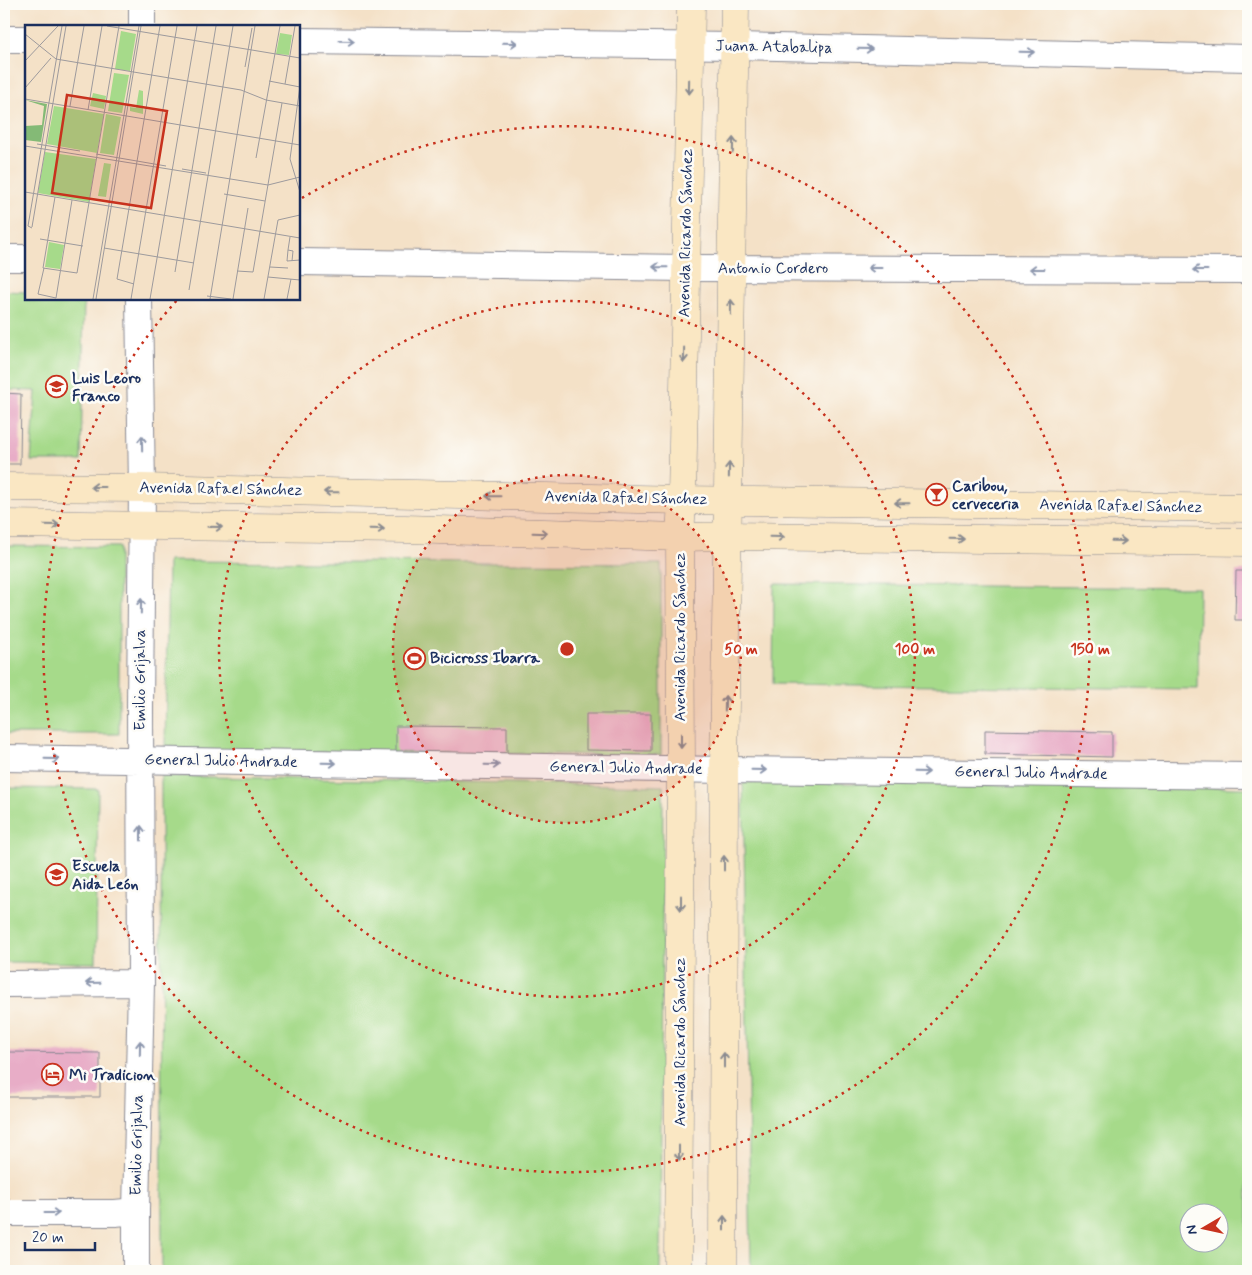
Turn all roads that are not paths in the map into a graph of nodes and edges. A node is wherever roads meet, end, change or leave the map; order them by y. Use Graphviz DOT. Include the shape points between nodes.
graph roads {
  1 [pos="142,4"];
  2 [pos="691,4"];
  3 [pos="736,4"];
  4 [pos="142,25"];
  5 [pos="4,39"];
  6 [pos="25,39"];
  7 [pos="300,41"];
  8 [pos="690,45"];
  9 [pos="735,46"];
  10 [pos="1248,58"];
  11 [pos="4,258"];
  12 [pos="25,258"];
  13 [pos="300,262"];
  14 [pos="686,268"];
  15 [pos="731,268"];
  16 [pos="1248,270"];
  17 [pos="140,300"];
  18 [pos="4,487"];
  19 [pos="142,488"];
  20 [pos="682,500"];
  21 [pos="729,500"];
  22 [pos="1248,508"];
  23 [pos="4,524"];
  24 [pos="142,526"];
  25 [pos="728,536"];
  26 [pos="680,537"];
  27 [pos="1248,542"];
  28 [pos="4,758"];
  29 [pos="140,760"];
  30 [pos="681,769"];
  31 [pos="724,770"];
  32 [pos="1248,776"];
  33 [pos="141,982"];
  34 [pos="4,984"];
  35 [pos="136,1211"];
  36 [pos="4,1213"];
  37 [pos="136,1271"];
  38 [pos="678,1271"];
  39 [pos="723,1271"];
  1 -- 4 [label="street"];
  2 -- 8 [label="main road, Avenida Ricardo Sánchez"];
  3 -- 9 [label="main road"];
  5 -- 6 [label="street"];
  7 -- 8 [label="street, Juana Atabalipa, one-way"];
  8 -- 9 [label="street, Juana Atabalipa"];
  8 -- 14 [label="main road, Avenida Ricardo Sánchez, one-way"];
  9 -- 10 [label="street, Juana Atabalipa, one-way"];
  15 -- 9 [label="main road, one-way"];
  11 -- 12 [label="street"];
  14 -- 13 [label="street, Antonio Cordero, one-way"];
  14 -- 15 [label="street, Antonio Cordero"];
  14 -- 20 [label="main road, Avenida Ricardo Sánchez, one-way"];
  16 -- 15 [label="street, Antonio Cordero, one-way"];
  21 -- 15 [label="main road, one-way"];
  19 -- 17 [label="street, Emilio Grijalva, one-way"];
  19 -- 18 [label="main road, Avenida Rafael Sánchez, one-way"];
  20 -- 19 [label="main road, Avenida Rafael Sánchez, one-way"];
  19 -- 24 [label="street, Emilio Grijalva"];
  20 -- 21 [label="main road, Avenida Rafael Sánchez"];
  20 -- 26 [label="main road, Avenida Ricardo Sánchez"];
  22 -- 21 [label="main road, Avenida Rafael Sánchez, one-way"];
  21 -- 25 [label="main road"];
  23 -- 24 [label="main road, one-way"];
  24 -- 26 [label="main road, one-way"];
  29 -- 24 [label="street, Emilio Grijalva, one-way"];
  25 -- 26 [label="main road"];
  25 -- 27 [label="main road, one-way"];
  31 -- 25 [label="main road, one-way"];
  26 -- 30 [label="main road, Avenida Ricardo Sánchez, one-way"];
  28 -- 29 [label="street, General Julio Andrade, one-way"];
  29 -- 30 [label="street, General Julio Andrade, one-way"];
  33 -- 29 [label="street, Emilio Grijalva, one-way"];
  30 -- 31 [label="street, General Julio Andrade"];
  30 -- 38 [label="main road, Avenida Ricardo Sánchez, one-way"];
  31 -- 32 [label="street, General Julio Andrade, one-way"];
  39 -- 31 [label="main road, one-way"];
  33 -- 34 [label="street, one-way"];
  35 -- 33 [label="street, Emilio Grijalva, one-way"];
  36 -- 35 [label="street, one-way"];
  35 -- 37 [label="street, Emilio Grijalva"];
}
